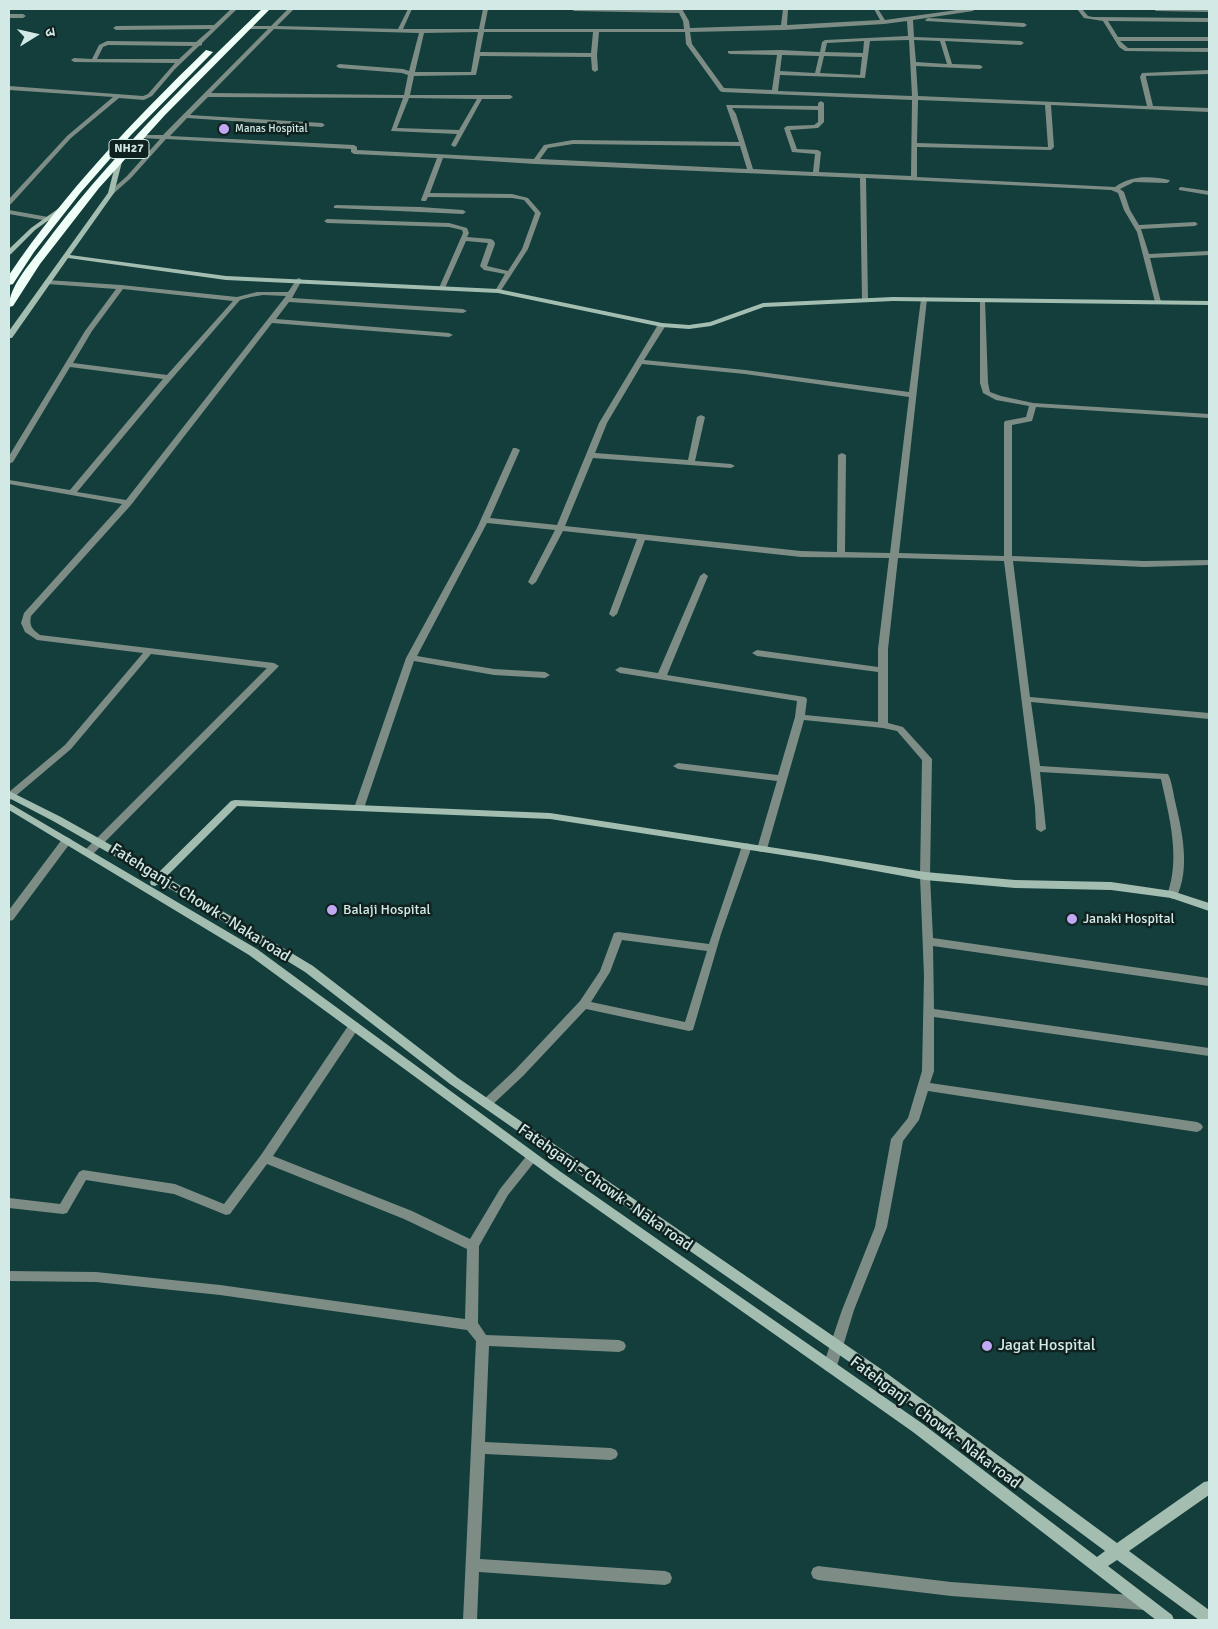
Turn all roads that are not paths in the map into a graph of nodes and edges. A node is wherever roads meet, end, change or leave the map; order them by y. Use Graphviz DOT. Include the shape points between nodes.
graph roads {
  1 [pos="234,9"];
  2 [pos="266,9"];
  3 [pos="291,9"];
  4 [pos="410,9"];
  5 [pos="485,9"];
  6 [pos="574,9"];
  7 [pos="587,9"];
  8 [pos="785,9"];
  9 [pos="876,9"];
  10 [pos="973,9"];
  11 [pos="1079,9"];
  12 [pos="1156,9"];
  13 [pos="680,10"];
  14 [pos="1209,10"];
  15 [pos="9,16"];
  16 [pos="23,16"];
  17 [pos="917,18"];
  18 [pos="910,19"];
  19 [pos="1105,20"];
  20 [pos="1209,20"];
  21 [pos="884,22"];
  22 [pos="238,23"];
  23 [pos="1024,25"];
  24 [pos="248,27"];
  25 [pos="116,28"];
  26 [pos="217,28"];
  27 [pos="273,28"];
  28 [pos="784,28"];
  29 [pos="400,30"];
  30 [pos="422,30"];
  31 [pos="482,31"];
  32 [pos="689,31"];
  33 [pos="596,32"];
  34 [pos="911,38"];
  35 [pos="867,39"];
  36 [pos="942,39"];
  37 [pos="1116,39"];
  38 [pos="1209,39"];
  39 [pos="1021,43"];
  40 [pos="200,44"];
  41 [pos="1209,50"];
  42 [pos="730,52"];
  43 [pos="780,52"];
  44 [pos="822,53"];
  45 [pos="478,54"];
  46 [pos="594,55"];
  47 [pos="865,55"];
  48 [pos="74,60"];
  49 [pos="94,60"];
  50 [pos="182,61"];
  51 [pos="913,64"];
  52 [pos="339,66"];
  53 [pos="950,66"];
  54 [pos="980,67"];
  55 [pos="595,70"];
  56 [pos="1209,72"];
  57 [pos="777,73"];
  58 [pos="410,74"];
  59 [pos="817,75"];
  60 [pos="9,88"];
  61 [pos="722,90"];
  62 [pos="775,92"];
  63 [pos="821,94"];
  64 [pos="208,95"];
  65 [pos="407,95"];
  66 [pos="118,96"];
  67 [pos="481,96"];
  68 [pos="510,97"];
  69 [pos="145,98"];
  70 [pos="915,98"];
  71 [pos="161,99"];
  72 [pos="1048,103"];
  73 [pos="728,106"];
  74 [pos="1150,107"];
  75 [pos="821,108"];
  76 [pos="1209,110"];
  77 [pos="186,116"];
  78 [pos="322,125"];
  79 [pos="462,132"];
  80 [pos="141,136"];
  81 [pos="164,138"];
  82 [pos="742,144"];
  83 [pos="454,145"];
  84 [pos="914,145"];
  85 [pos="441,156"];
  86 [pos="120,158"];
  87 [pos="535,162"];
  88 [pos="750,170"];
  89 [pos="816,174"];
  90 [pos="863,176"];
  91 [pos="914,178"];
  92 [pos="1168,181"];
  93 [pos="1116,189"];
  94 [pos="1181,189"];
  95 [pos="111,193"];
  96 [pos="1209,193"];
  97 [pos="426,195"];
  98 [pos="9,203"];
  99 [pos="64,207"];
  100 [pos="336,207"];
  101 [pos="420,209"];
  102 [pos="9,212"];
  103 [pos="463,212"];
  104 [pos="48,219"];
  105 [pos="327,221"];
  106 [pos="1195,224"];
  107 [pos="1137,227"];
  108 [pos="463,239"];
  109 [pos="9,253"];
  110 [pos="1209,253"];
  111 [pos="65,256"];
  112 [pos="1147,256"];
  113 [pos="510,273"];
  114 [pos="298,280"];
  115 [pos="9,282"];
  116 [pos="47,282"];
  117 [pos="121,286"];
  118 [pos="442,288"];
  119 [pos="498,291"];
  120 [pos="289,297"];
  121 [pos="238,299"];
  122 [pos="924,299"];
  123 [pos="865,300"];
  124 [pos="982,300"];
  125 [pos="1158,302"];
  126 [pos="1209,303"];
  127 [pos="9,304"];
  128 [pos="463,311"];
  129 [pos="271,321"];
  130 [pos="662,325"];
  131 [pos="449,335"];
  132 [pos="9,336"];
  133 [pos="639,362"];
  134 [pos="69,365"];
  135 [pos="169,377"];
  136 [pos="913,395"];
  137 [pos="1033,405"];
  138 [pos="1209,416"];
  139 [pos="701,417"];
  140 [pos="516,450"];
  141 [pos="590,455"];
  142 [pos="842,455"];
  143 [pos="9,462"];
  144 [pos="691,463"];
  145 [pos="731,466"];
  146 [pos="9,482"];
  147 [pos="72,493"];
  148 [pos="128,503"];
  149 [pos="484,520"];
  150 [pos="560,529"];
  151 [pos="642,537"];
  152 [pos="841,555"];
  153 [pos="894,556"];
  154 [pos="1008,558"];
  155 [pos="1209,562"];
  156 [pos="704,576"];
  157 [pos="532,582"];
  158 [pos="613,614"];
  159 [pos="149,651"];
  160 [pos="757,653"];
  161 [pos="411,658"];
  162 [pos="620,670"];
  163 [pos="883,670"];
  164 [pos="545,675"];
  165 [pos="660,677"];
  166 [pos="1025,700"];
  167 [pos="800,716"];
  168 [pos="1209,716"];
  169 [pos="883,724"];
  170 [pos="678,766"];
  171 [pos="1034,769"];
  172 [pos="782,780"];
  173 [pos="9,798"];
  174 [pos="359,808"];
  175 [pos="1041,829"];
  176 [pos="67,840"];
  177 [pos="98,843"];
  178 [pos="747,846"];
  179 [pos="762,849"];
  180 [pos="88,853"];
  181 [pos="925,876"];
  182 [pos="160,878"];
  183 [pos="148,889"];
  184 [pos="1172,895"];
  185 [pos="1209,907"];
  186 [pos="9,917"];
  187 [pos="928,941"];
  188 [pos="713,948"];
  189 [pos="1209,982"];
  190 [pos="584,1004"];
  191 [pos="929,1012"];
  192 [pos="354,1026"];
  193 [pos="1209,1052"];
  194 [pos="924,1086"];
  195 [pos="486,1103"];
  196 [pos="1197,1127"];
  197 [pos="532,1157"];
  198 [pos="265,1158"];
  199 [pos="9,1203"];
  200 [pos="473,1246"];
  201 [pos="9,1276"];
  202 [pos="471,1325"];
  203 [pos="483,1340"];
  204 [pos="619,1346"];
  205 [pos="836,1346"];
  206 [pos="830,1366"];
  207 [pos="478,1448"];
  208 [pos="611,1454"];
  209 [pos="1209,1487"];
  210 [pos="1117,1552"];
  211 [pos="472,1565"];
  212 [pos="1096,1566"];
  213 [pos="818,1573"];
  214 [pos="665,1578"];
  215 [pos="1145,1603"];
  216 [pos="1209,1619"];
  217 [pos="470,1620"];
  218 [pos="1166,1620"];
  1 -- 26 [label="street"];
  2 -- 24 [label="highway, NH27"];
  3 -- 27 [label="street"];
  4 -- 29 [label="street"];
  5 -- 31 [label="street"];
  6 -- 7 [label="street"];
  7 -- 13 [label="street"];
  8 -- 28 [label="street"];
  9 -- 21 [label="street"];
  10 -- 17 [label="street"];
  11 -- 19 [label="street" via="1088,18"];
  12 -- 14 [label="street"];
  13 -- 32 [label="street"];
  15 -- 16 [label="street"];
  17 -- 18 [label="street"];
  17 -- 23 [label="street"];
  18 -- 21 [label="street"];
  18 -- 34 [label="street"];
  19 -- 20 [label="street"];
  19 -- 37 [label="street"];
  21 -- 28 [label="street"];
  22 -- 71 [label="highway, NH27"];
  24 -- 27 [label="street"];
  24 -- 80 [label="highway, NH27"];
  25 -- 26 [label="street"];
  26 -- 40 [label="street"];
  27 -- 29 [label="street"];
  27 -- 64 [label="street"];
  28 -- 32 [label="street"];
  29 -- 30 [label="street"];
  30 -- 31 [label="street"];
  30 -- 58 [label="street"];
  31 -- 33 [label="street"];
  31 -- 45 [label="street"];
  32 -- 33 [label="street"];
  32 -- 61 [label="street" via="689,44"];
  33 -- 46 [label="street"];
  34 -- 35 [label="street"];
  34 -- 36 [label="street"];
  34 -- 51 [label="street"];
  35 -- 44 [label="street" via="827,41"];
  35 -- 47 [label="street"];
  36 -- 39 [label="street"];
  36 -- 53 [label="street"];
  37 -- 38 [label="street"];
  37 -- 41 [label="street" via="1127,50"];
  40 -- 49 [label="street" via="107,43 101,46"];
  40 -- 50 [label="street"];
  42 -- 43 [label="street"];
  43 -- 44 [label="street"];
  43 -- 57 [label="street"];
  44 -- 47 [label="street"];
  44 -- 59 [label="street"];
  45 -- 46 [label="street"];
  45 -- 58 [label="street" via="474,74"];
  46 -- 55 [label="street"];
  47 -- 59 [label="street" via="863,77"];
  48 -- 49 [label="street"];
  49 -- 50 [label="street"];
  50 -- 69 [label="street"];
  51 -- 53 [label="street"];
  51 -- 70 [label="street"];
  52 -- 58 [label="street"];
  53 -- 54 [label="street"];
  56 -- 74 [label="street" via="1144,74"];
  57 -- 59 [label="street"];
  57 -- 62 [label="street"];
  58 -- 65 [label="street"];
  60 -- 66 [label="street"];
  61 -- 62 [label="street"];
  61 -- 73 [label="street"];
  62 -- 63 [label="street"];
  63 -- 70 [label="street"];
  63 -- 75 [label="street"];
  64 -- 65 [label="street"];
  64 -- 77 [label="street"];
  65 -- 67 [label="street"];
  65 -- 79 [label="street" via="393,130"];
  66 -- 69 [label="street"];
  66 -- 98 [label="street" via="69,137"];
  67 -- 68 [label="street"];
  67 -- 79 [label="street"];
  69 -- 71 [label="street"];
  70 -- 72 [label="street"];
  70 -- 84 [label="street"];
  71 -- 99 [label="highway, NH27" via="104,158"];
  72 -- 74 [label="street"];
  72 -- 84 [label="street" via="1049,150"];
  73 -- 75 [label="street"];
  73 -- 82 [label="street"];
  74 -- 76 [label="street"];
  75 -- 89 [label="street" via="821,122 816,127 787,128 794,151 818,152"];
  77 -- 78 [label="street"];
  77 -- 81 [label="street"];
  79 -- 83 [label="street"];
  80 -- 81 [label="street"];
  80 -- 86 [label="highway, NH27"];
  81 -- 85 [label="street" via="354,147 354,152"];
  81 -- 95 [label="street"];
  82 -- 87 [label="street" via="573,142 546,146"];
  82 -- 88 [label="street"];
  84 -- 91 [label="street"];
  85 -- 87 [label="street"];
  85 -- 97 [label="street"];
  86 -- 95 [label="street"];
  86 -- 127 [label="highway, NH27" via="76,208"];
  87 -- 88 [label="street"];
  88 -- 89 [label="street"];
  89 -- 90 [label="street"];
  90 -- 91 [label="street"];
  90 -- 123 [label="street"];
  91 -- 93 [label="street"];
  92 -- 93 [label="street" via="1134,179"];
  93 -- 107 [label="street" via="1121,192"];
  94 -- 96 [label="street"];
  95 -- 111 [label="street"];
  97 -- 101 [label="street"];
  97 -- 113 [label="street" via="512,196 526,198 534,205 538,213 529,240"];
  99 -- 104 [label="street"];
  99 -- 115 [label="highway, NH27"];
  100 -- 101 [label="street"];
  101 -- 103 [label="street"];
  102 -- 104 [label="street"];
  104 -- 109 [label="street"];
  105 -- 108 [label="street" via="460,226 466,233"];
  106 -- 107 [label="street"];
  107 -- 112 [label="street"];
  108 -- 113 [label="street" via="491,242 483,266"];
  108 -- 118 [label="street"];
  110 -- 112 [label="street"];
  111 -- 114 [label="street" via="226,278"];
  111 -- 116 [label="street"];
  112 -- 125 [label="street"];
  113 -- 119 [label="street"];
  114 -- 118 [label="street"];
  114 -- 120 [label="street"];
  116 -- 117 [label="street"];
  116 -- 132 [label="street"];
  117 -- 121 [label="street"];
  117 -- 134 [label="street"];
  118 -- 119 [label="street"];
  119 -- 130 [label="street"];
  120 -- 121 [label="street" via="268,293"];
  120 -- 128 [label="street"];
  120 -- 129 [label="street"];
  121 -- 135 [label="street"];
  122 -- 123 [label="street"];
  122 -- 124 [label="street"];
  122 -- 136 [label="street"];
  123 -- 130 [label="street" via="763,305 711,324 689,328"];
  124 -- 125 [label="street"];
  124 -- 137 [label="street" via="987,393"];
  125 -- 126 [label="street"];
  129 -- 131 [label="street"];
  129 -- 148 [label="street"];
  130 -- 133 [label="street"];
  133 -- 136 [label="street" via="744,372"];
  133 -- 141 [label="street" via="603,423"];
  134 -- 135 [label="street"];
  134 -- 143 [label="street"];
  135 -- 147 [label="street"];
  136 -- 153 [label="street"];
  137 -- 138 [label="street"];
  137 -- 154 [label="street" via="1029,419 1008,423"];
  139 -- 144 [label="street"];
  140 -- 149 [label="street"];
  141 -- 144 [label="street"];
  141 -- 150 [label="street"];
  142 -- 152 [label="street"];
  144 -- 145 [label="street"];
  146 -- 147 [label="street"];
  147 -- 148 [label="street"];
  148 -- 159 [label="street" via="24,623 37,637"];
  149 -- 150 [label="street"];
  149 -- 161 [label="street"];
  150 -- 151 [label="street"];
  150 -- 157 [label="street"];
  151 -- 152 [label="street" via="801,554"];
  151 -- 158 [label="street"];
  152 -- 153 [label="street"];
  153 -- 154 [label="street"];
  153 -- 163 [label="street"];
  154 -- 155 [label="street" via="1144,564"];
  154 -- 166 [label="street"];
  156 -- 165 [label="street"];
  159 -- 173 [label="street" via="68,747"];
  159 -- 177 [label="street" via="274,666"];
  160 -- 163 [label="street"];
  161 -- 164 [label="street" via="494,672"];
  161 -- 174 [label="street"];
  162 -- 165 [label="street"];
  163 -- 169 [label="street"];
  165 -- 167 [label="street" via="802,700"];
  166 -- 168 [label="street"];
  166 -- 171 [label="street"];
  167 -- 169 [label="street"];
  167 -- 172 [label="street"];
  169 -- 181 [label="street" via="900,729 927,759"];
  170 -- 172 [label="street"];
  171 -- 175 [label="street"];
  171 -- 184 [label="street" via="1165,776 1178,844 1177,887"];
  172 -- 179 [label="street"];
  173 -- 176 [label="street, Fatehganj - Chowk - Naka road"];
  173 -- 177 [label="street"];
  174 -- 178 [label="street" via="550,816"];
  174 -- 182 [label="street" via="235,803"];
  176 -- 180 [label="street, Fatehganj - Chowk - Naka road"];
  176 -- 186 [label="street"];
  177 -- 180 [label="street"];
  177 -- 182 [label="street"];
  178 -- 179 [label="street"];
  178 -- 188 [label="street"];
  179 -- 181 [label="street"];
  180 -- 183 [label="street, Fatehganj - Chowk - Naka road"];
  181 -- 184 [label="street" via="1015,884 1111,886"];
  181 -- 187 [label="street"];
  182 -- 183 [label="street"];
  182 -- 195 [label="street" via="309,969"];
  183 -- 192 [label="street, Fatehganj - Chowk - Naka road" via="253,952"];
  184 -- 185 [label="street"];
  187 -- 189 [label="street"];
  187 -- 191 [label="street"];
  188 -- 190 [label="street" via="618,936 605,972"];
  188 -- 190 [label="street" via="689,1027"];
  190 -- 195 [label="street"];
  191 -- 193 [label="street"];
  191 -- 194 [label="street" via="928,1071"];
  192 -- 197 [label="street, Fatehganj - Chowk - Naka road"];
  192 -- 198 [label="street"];
  194 -- 196 [label="street"];
  194 -- 205 [label="street" via="913,1120 897,1139 880,1227"];
  195 -- 205 [label="street"];
  197 -- 200 [label="street" via="504,1192"];
  197 -- 206 [label="street, Fatehganj - Chowk - Naka road"];
  198 -- 199 [label="street" via="226,1210 175,1189 83,1175 63,1209"];
  198 -- 200 [label="street" via="408,1215"];
  200 -- 202 [label="street"];
  201 -- 202 [label="street" via="96,1277 220,1290"];
  202 -- 203 [label="street"];
  203 -- 204 [label="street"];
  203 -- 207 [label="street"];
  205 -- 206 [label="street"];
  205 -- 210 [label="street"];
  206 -- 212 [label="street, Fatehganj - Chowk - Naka road" via="918,1428"];
  207 -- 208 [label="street"];
  207 -- 211 [label="street"];
  209 -- 210 [label="street"];
  210 -- 212 [label="street"];
  210 -- 216 [label="street"];
  211 -- 214 [label="street"];
  211 -- 217 [label="street"];
  212 -- 215 [label="street, Fatehganj - Chowk - Naka road"];
  213 -- 215 [label="street" via="950,1589"];
  215 -- 218 [label="street, Fatehganj - Chowk - Naka road"];
}
